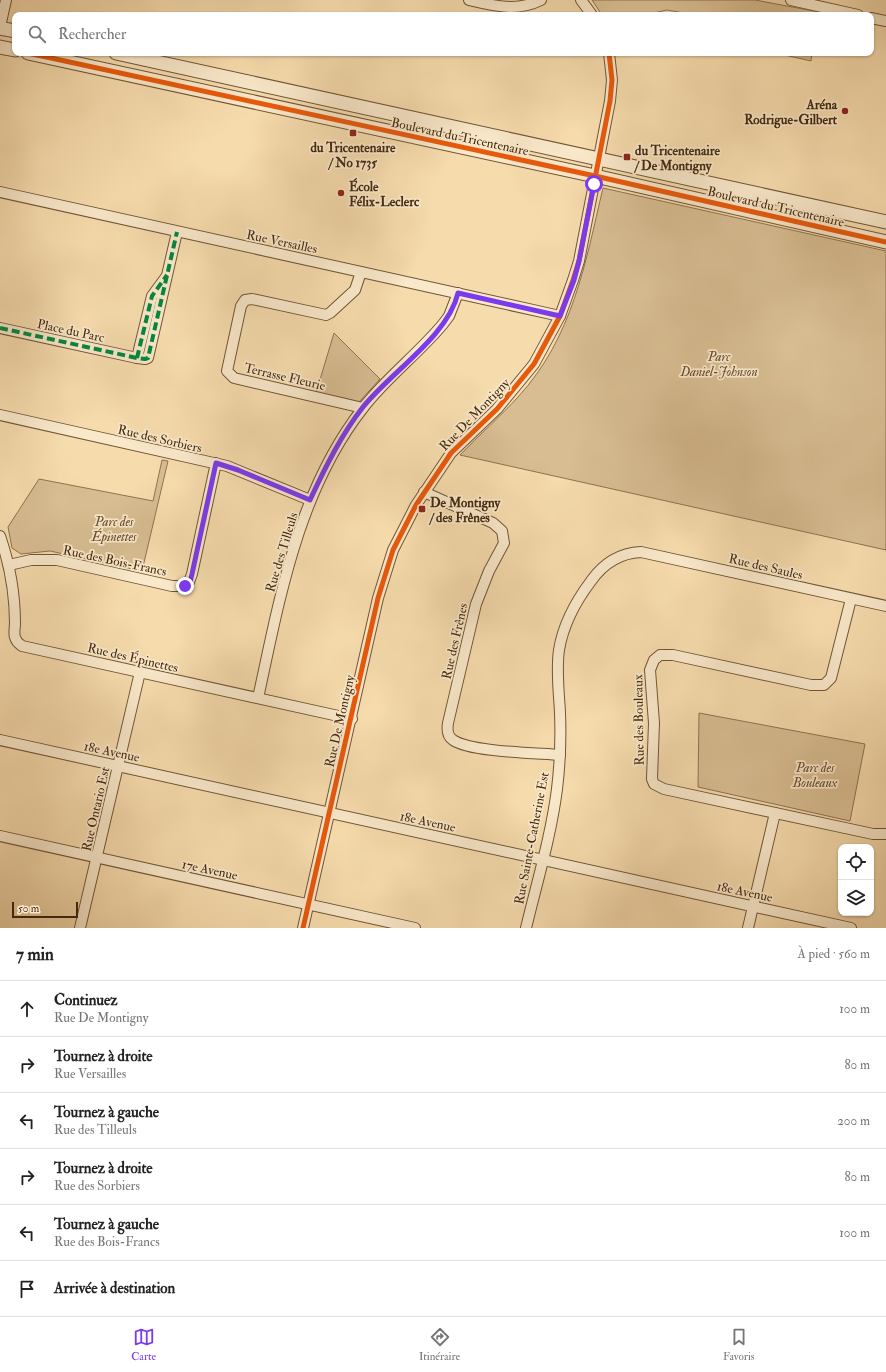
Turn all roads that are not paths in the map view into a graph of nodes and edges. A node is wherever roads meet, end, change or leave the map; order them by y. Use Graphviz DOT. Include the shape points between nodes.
graph roads {
  1 [pos="6,0"];
  2 [pos="469,0"];
  3 [pos="541,0"];
  4 [pos="581,0"];
  5 [pos="791,0"];
  6 [pos="806,1"];
  7 [pos="590,12"];
  8 [pos="847,12"];
  9 [pos="874,19"];
  10 [pos="886,21"];
  11 [pos="0,27"];
  12 [pos="12,30"];
  13 [pos="0,47"];
  14 [pos="12,49"];
  15 [pos="42,56"];
  16 [pos="130,56"];
  17 [pos="609,56"];
  18 [pos="599,158"];
  19 [pos="595,176"];
  20 [pos="713,183"];
  21 [pos="0,192"];
  22 [pos="791,200"];
  23 [pos="709,202"];
  24 [pos="786,219"];
  25 [pos="885,221"];
  26 [pos="177,232"];
  27 [pos="883,241"];
  28 [pos="361,272"];
  29 [pos="458,293"];
  30 [pos="560,316"];
  31 [pos="0,328"];
  32 [pos="363,408"];
  33 [pos="0,415"];
  34 [pos="216,463"];
  35 [pos="424,492"];
  36 [pos="310,500"];
  37 [pos="0,536"];
  38 [pos="640,552"];
  39 [pos="9,565"];
  40 [pos="851,599"];
  41 [pos="886,606"];
  42 [pos="140,672"];
  43 [pos="258,698"];
  44 [pos="352,719"];
  45 [pos="0,740"];
  46 [pos="560,755"];
  47 [pos="118,766"];
  48 [pos="775,812"];
  49 [pos="329,813"];
  50 [pos="886,834"];
  51 [pos="0,836"];
  52 [pos="97,858"];
  53 [pos="542,860"];
  54 [pos="308,904"];
  55 [pos="753,906"];
  56 [pos="80,928"];
  57 [pos="303,928"];
  58 [pos="415,928"];
  59 [pos="526,928"];
  60 [pos="748,928"];
  61 [pos="851,928"];
  1 -- 11 [label="street"];
  2 -- 3 [label="street" via="509,8"];
  4 -- 7 [label="street"];
  5 -- 6 [label="street"];
  6 -- 8 [label="street"];
  9 -- 10 [label="street"];
  11 -- 12 [label="street"];
  13 -- 14 [label="street"];
  15 -- 19 [label="street, Boulevard du Tricentenaire"];
  16 -- 18 [label="street, Boulevard du Tricentenaire"];
  17 -- 18 [label="street, Rue De Montigny" via="612,80"];
  18 -- 19 [label="street, Rue De Montigny"];
  18 -- 20 [label="street, Boulevard du Tricentenaire"];
  19 -- 23 [label="street, Boulevard du Tricentenaire"];
  19 -- 30 [label="street, Rue De Montigny" via="579,261"];
  20 -- 22 [label="street, Boulevard du Tricentenaire"];
  20 -- 23 [label="street"];
  21 -- 26 [label="street, Rue Versailles"];
  22 -- 24 [label="street"];
  22 -- 25 [label="street, Boulevard du Tricentenaire"];
  23 -- 24 [label="street, Boulevard du Tricentenaire"];
  24 -- 27 [label="street, Boulevard du Tricentenaire"];
  25 -- 27 [label="street"];
  26 -- 28 [label="street, Rue Versailles"];
  26 -- 31 [label="street, Place du Parc" via="150,354 145,359"];
  28 -- 29 [label="street, Rue Versailles"];
  28 -- 32 [label="street, Terrasse Fleurie" via="352,294 326,315 252,299 245,300 241,306 227,371 234,378"];
  29 -- 30 [label="street, Rue Versailles"];
  29 -- 32 [label="street, Rue des Tilleuls" via="449,316 436,332"];
  30 -- 35 [label="street, Rue De Montigny" via="530,370 497,409 451,453"];
  32 -- 36 [label="street, Rue des Tilleuls" via="330,459"];
  33 -- 34 [label="street, Rue des Sorbiers"];
  34 -- 36 [label="street, Rue des Sorbiers"];
  34 -- 39 [label="street, Rue des Bois-Francs" via="190,582 185,586 172,586 57,560 31,560"];
  35 -- 44 [label="street, Rue De Montigny" via="407,520 388,564 378,598"];
  35 -- 46 [label="street, Rue des Frênes" via="493,524 502,531 503,537 502,549 481,588 472,618 448,723 448,735 452,740 474,747"];
  36 -- 43 [label="street, Rue des Tilleuls" via="282,586"];
  37 -- 39 [label="street, Rue des Épinettes"];
  38 -- 40 [label="street, Rue des Saules"];
  38 -- 46 [label="street, Rue Sainte-Catherine Est" via="628,552 614,559 596,574 567,621 559,649"];
  39 -- 42 [label="street, Rue des Épinettes" via="16,642 22,646"];
  40 -- 41 [label="street, Rue des Saules"];
  40 -- 48 [label="street, Rue des Bouleaux" via="831,678 824,684 810,684 673,655 660,655 654,660 650,670 654,723 654,784 664,789"];
  42 -- 43 [label="street, Rue des Épinettes"];
  42 -- 47 [label="street, Rue Ontario Est"];
  43 -- 44 [label="street, Rue des Épinettes"];
  44 -- 49 [label="street, Rue De Montigny"];
  45 -- 47 [label="street, 18e Avenue"];
  46 -- 53 [label="street, Rue Sainte-Catherine Est" via="557,789"];
  47 -- 49 [label="street, 18e Avenue"];
  47 -- 52 [label="street, Rue Ontario Est"];
  48 -- 50 [label="street, Rue des Bouleaux" via="873,834"];
  48 -- 55 [label="street"];
  49 -- 53 [label="street, 18e Avenue"];
  49 -- 54 [label="street, Rue De Montigny"];
  51 -- 52 [label="street, 17e Avenue"];
  52 -- 54 [label="street, 17e Avenue"];
  52 -- 56 [label="street, Rue Ontario Est"];
  53 -- 55 [label="street, 18e Avenue"];
  53 -- 59 [label="street, Rue Sainte-Catherine Est"];
  54 -- 57 [label="street, Rue De Montigny"];
  54 -- 58 [label="street, 17e Avenue"];
  55 -- 60 [label="street"];
  55 -- 61 [label="street, 18e Avenue"];
}
